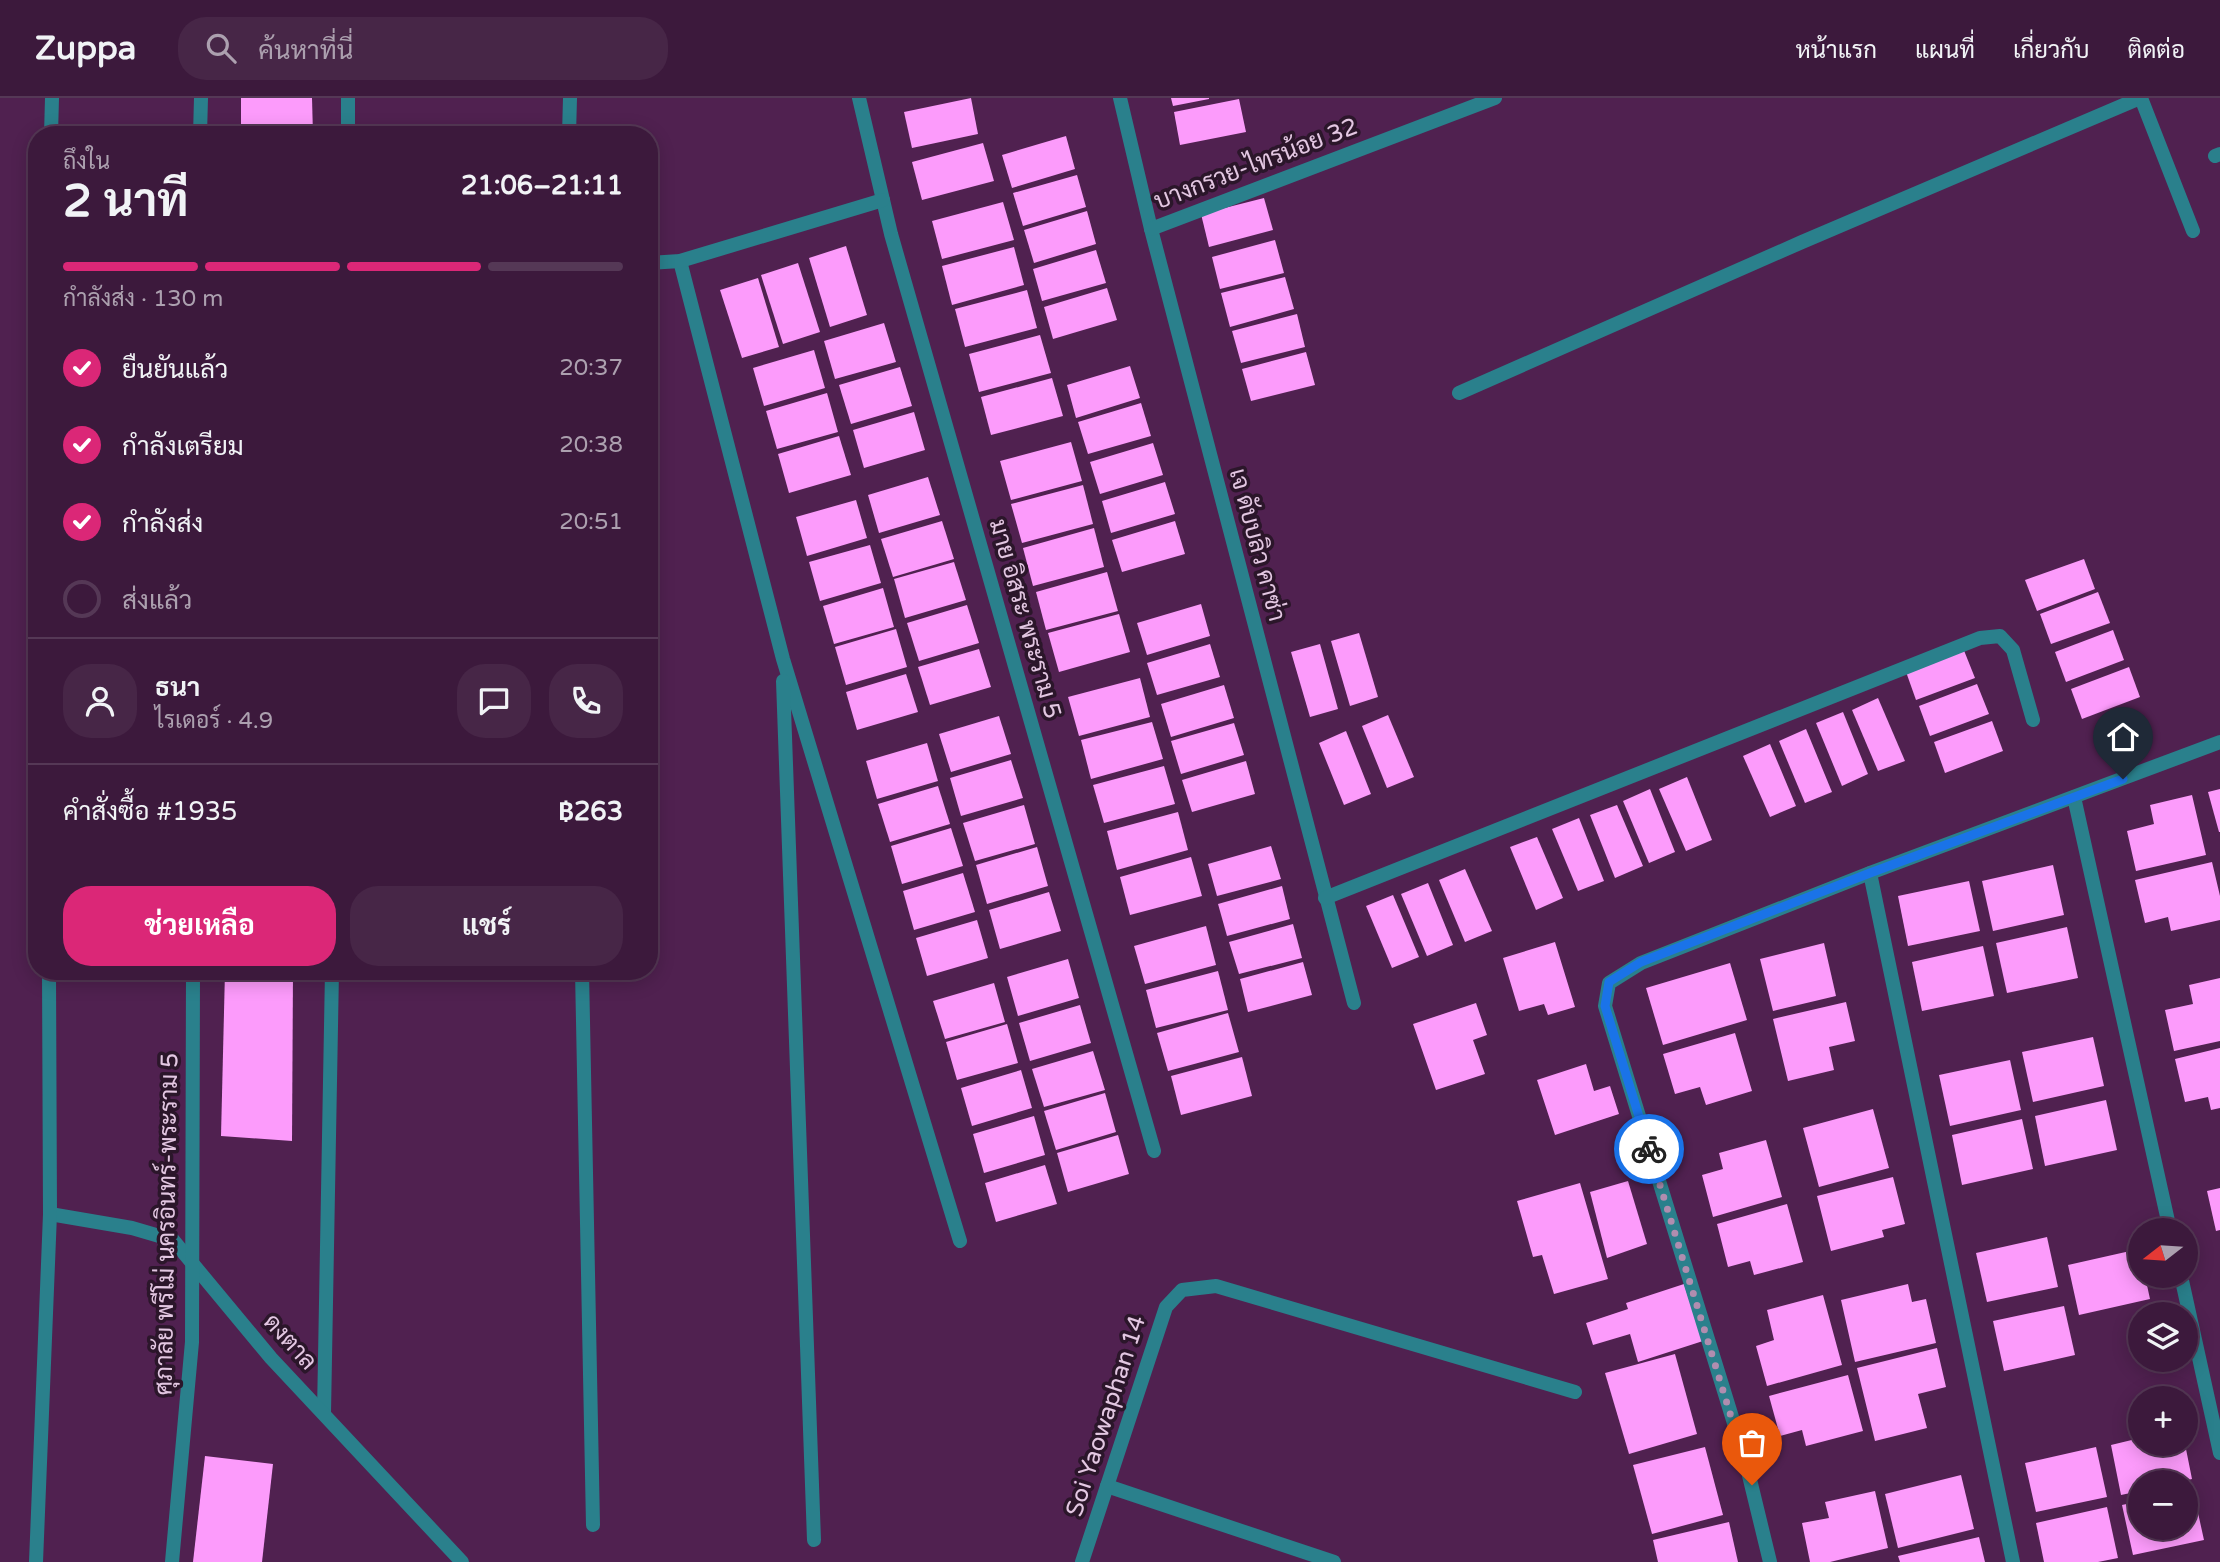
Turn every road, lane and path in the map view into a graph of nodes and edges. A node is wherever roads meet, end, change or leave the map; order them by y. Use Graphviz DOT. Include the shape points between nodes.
graph roads {
  1 [pos="52,98"];
  2 [pos="201,98"];
  3 [pos="348,98"];
  4 [pos="570,98"];
  5 [pos="859,98"];
  6 [pos="1120,98"];
  7 [pos="1495,98"];
  8 [pos="2141,98"];
  9 [pos="51,126"];
  10 [pos="200,126"];
  11 [pos="348,126"];
  12 [pos="569,126"];
  13 [pos="883,201"];
  14 [pos="1151,229"];
  15 [pos="2193,231"];
  16 [pos="680,261"];
  17 [pos="658,262"];
  18 [pos="1459,393"];
  19 [pos="783,659"];
  20 [pos="2033,720"];
  21 [pos="2220,742"];
  22 [pos="2074,797"];
  23 [pos="1870,873"];
  24 [pos="1325,898"];
  25 [pos="49,980"];
  26 [pos="193,980"];
  27 [pos="332,980"];
  28 [pos="582,980"];
  29 [pos="1353,1003"];
  30 [pos="1154,1151"];
  31 [pos="50,1214"];
  32 [pos="2167,1218"];
  33 [pos="960,1241"];
  34 [pos="191,1261"];
  35 [pos="2183,1288"];
  36 [pos="1575,1392"];
  37 [pos="324,1413"];
  38 [pos="2220,1453"];
  39 [pos="1107,1486"];
  40 [pos="593,1525"];
  41 [pos="814,1540"];
  42 [pos="36,1562"];
  43 [pos="172,1562"];
  44 [pos="462,1562"];
  45 [pos="1082,1562"];
  46 [pos="1334,1562"];
  47 [pos="1770,1562"];
  48 [pos="2013,1562"];
  1 -- 9 [label="street"];
  2 -- 10 [label="street"];
  3 -- 11 [label="street"];
  4 -- 12 [label="street"];
  5 -- 13 [label="street, มาย อิสระ พระราม 5"];
  6 -- 14 [label="street, เจ ดับบลิว คาซ่า"];
  7 -- 14 [label="street, บางกรวย-ไทรน้อย 32"];
  8 -- 15 [label="street"];
  8 -- 18 [label="street"];
  13 -- 16 [label="street"];
  13 -- 30 [label="street, มาย อิสระ พระราม 5"];
  14 -- 24 [label="street, เจ ดับบลิว คาซ่า"];
  16 -- 17 [label="street"];
  16 -- 19 [label="street"];
  19 -- 33 [label="street"];
  19 -- 41 [label="street"];
  20 -- 24 [label="street" via="2013,650 2000,636 1980,638"];
  21 -- 22 [label="street"];
  22 -- 23 [label="street"];
  22 -- 32 [label="street"];
  23 -- 47 [label="street" via="1641,962 1609,982 1605,1006 1745,1459"];
  23 -- 48 [label="street"];
  24 -- 29 [label="street, เจ ดับบลิว คาซ่า"];
  25 -- 31 [label="street"];
  26 -- 34 [label="street, ศุภาลัย พรีโม่ นครอินทร์-พระราม 5"];
  27 -- 37 [label="street"];
  28 -- 40 [label="street"];
  31 -- 34 [label="street, ดงตาล" via="173,1240"];
  31 -- 42 [label="street"];
  34 -- 37 [label="street, ดงตาล" via="271,1358"];
  34 -- 43 [label="street, ศุภาลัย พรีโม่ นครอินทร์-พระราม 5" via="192,1342"];
  35 -- 38 [label="street"];
  36 -- 39 [label="street, Soi Yaowaphan 14" via="1216,1286 1182,1290 1166,1307"];
  37 -- 44 [label="street, ดงตาล"];
  39 -- 45 [label="street, Soi Yaowaphan 14"];
  39 -- 46 [label="street"];
}
